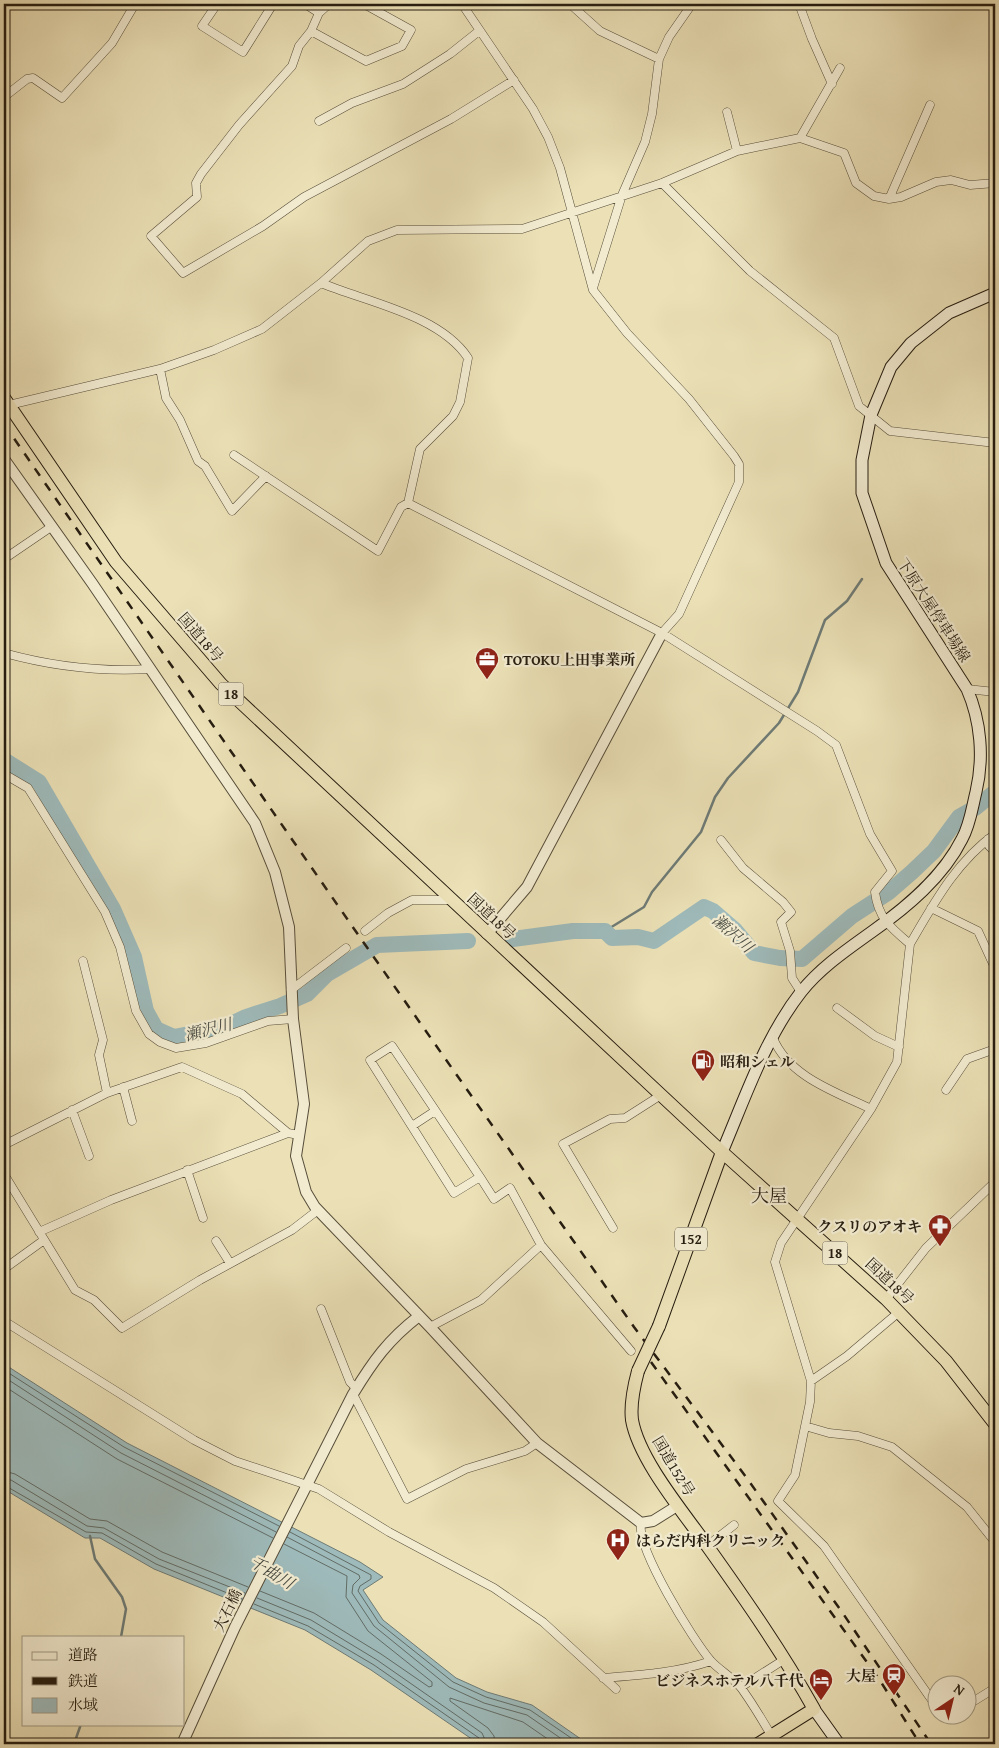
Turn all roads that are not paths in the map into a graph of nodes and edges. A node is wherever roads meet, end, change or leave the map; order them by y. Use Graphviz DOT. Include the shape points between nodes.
graph roads {
  1 [pos="135,4"];
  2 [pos="217,4"];
  3 [pos="273,4"];
  4 [pos="305,4"];
  5 [pos="329,4"];
  6 [pos="364,4"];
  7 [pos="462,4"];
  8 [pos="571,4"];
  9 [pos="692,4"];
  10 [pos="799,4"];
  11 [pos="319,14"];
  12 [pos="310,31"];
  13 [pos="479,31"];
  14 [pos="659,59"];
  15 [pos="840,68"];
  16 [pos="514,80"];
  17 [pos="832,84"];
  18 [pos="4,97"];
  19 [pos="930,105"];
  20 [pos="727,112"];
  21 [pos="319,121"];
  22 [pos="800,138"];
  23 [pos="737,151"];
  24 [pos="662,183"];
  25 [pos="995,183"];
  26 [pos="622,195"];
  27 [pos="889,198"];
  28 [pos="570,212"];
  29 [pos="320,283"];
  30 [pos="592,290"];
  31 [pos="995,293"];
  32 [pos="160,369"];
  33 [pos="6,401"];
  34 [pos="871,415"];
  35 [pos="995,443"];
  36 [pos="234,455"];
  37 [pos="4,459"];
  38 [pos="266,476"];
  39 [pos="408,503"];
  40 [pos="51,526"];
  41 [pos="4,559"];
  42 [pos="662,634"];
  43 [pos="4,653"];
  44 [pos="150,669"];
  45 [pos="967,689"];
  46 [pos="995,692"];
  47 [pos="4,774"];
  48 [pos="995,834"];
  49 [pos="988,839"];
  50 [pos="721,840"];
  51 [pos="995,852"];
  52 [pos="451,900"];
  53 [pos="931,908"];
  54 [pos="885,922"];
  55 [pos="365,931"];
  56 [pos="487,934"];
  57 [pos="910,944"];
  58 [pos="346,948"];
  59 [pos="83,961"];
  60 [pos="995,968"];
  61 [pos="801,992"];
  62 [pos="292,993"];
  63 [pos="837,1008"];
  64 [pos="293,1015"];
  65 [pos="773,1038"];
  66 [pos="899,1048"];
  67 [pos="995,1049"];
  68 [pos="123,1087"];
  69 [pos="946,1090"];
  70 [pos="107,1093"];
  71 [pos="661,1095"];
  72 [pos="870,1109"];
  73 [pos="72,1110"];
  74 [pos="435,1111"];
  75 [pos="132,1121"];
  76 [pos="412,1126"];
  77 [pos="288,1133"];
  78 [pos="299,1135"];
  79 [pos="4,1145"];
  80 [pos="722,1152"];
  81 [pos="89,1156"];
  82 [pos="187,1170"];
  83 [pos="4,1174"];
  84 [pos="480,1177"];
  85 [pos="995,1182"];
  86 [pos="318,1210"];
  87 [pos="203,1218"];
  88 [pos="798,1219"];
  89 [pos="613,1228"];
  90 [pos="39,1232"];
  91 [pos="44,1240"];
  92 [pos="216,1241"];
  93 [pos="541,1245"];
  94 [pos="230,1264"];
  95 [pos="4,1269"];
  96 [pos="886,1299"];
  97 [pos="320,1309"];
  98 [pos="899,1312"];
  99 [pos="420,1316"];
  100 [pos="4,1321"];
  101 [pos="430,1327"];
  102 [pos="630,1351"];
  103 [pos="812,1381"];
  104 [pos="354,1391"];
  105 [pos="995,1424"];
  106 [pos="805,1426"];
  107 [pos="537,1443"];
  108 [pos="307,1484"];
  109 [pos="677,1506"];
  110 [pos="641,1523"];
  111 [pos="734,1525"];
  112 [pos="995,1542"];
  113 [pos="707,1546"];
  114 [pos="785,1659"];
  115 [pos="711,1661"];
  116 [pos="603,1678"];
  117 [pos="741,1687"];
  118 [pos="995,1688"];
  119 [pos="616,1689"];
  120 [pos="926,1692"];
  121 [pos="976,1700"];
  122 [pos="814,1708"];
  123 [pos="774,1740"];
  124 [pos="184,1741"];
  125 [pos="758,1744"];
  126 [pos="839,1744"];
  1 -- 18 [label="street" via="112,43 62,98 33,78"];
  2 -- 3 [label="street" via="202,26 243,52"];
  4 -- 11 [label="street"];
  5 -- 11 [label="street"];
  6 -- 12 [label="street" via="411,30 402,46 366,61"];
  7 -- 13 [label="street"];
  8 -- 14 [label="street" via="600,31"];
  9 -- 14 [label="street" via="669,37"];
  10 -- 17 [label="street"];
  11 -- 12 [label="street"];
  12 -- 16 [label="street" via="299,46 292,66 239,125 201,174 196,183 197,197 151,236 184,273 264,226 304,197 451,119"];
  13 -- 16 [label="street"];
  13 -- 21 [label="street" via="403,84 352,102"];
  14 -- 26 [label="street" via="646,142"];
  15 -- 17 [label="street"];
  16 -- 28 [label="street" via="548,136 560,168"];
  17 -- 22 [label="street"];
  19 -- 27 [label="street"];
  20 -- 23 [label="street"];
  22 -- 23 [label="street"];
  22 -- 27 [label="street" via="844,153 856,183 874,196"];
  23 -- 24 [label="street"];
  24 -- 26 [label="street"];
  24 -- 34 [label="street" via="750,271 834,338 859,406"];
  25 -- 27 [label="street" via="936,182 901,197"];
  26 -- 28 [label="street"];
  26 -- 30 [label="street"];
  28 -- 29 [label="street" via="522,229 397,230 368,241"];
  28 -- 30 [label="street"];
  29 -- 32 [label="street" via="262,329"];
  29 -- 39 [label="street" via="408,314 439,329 460,345 468,358 460,402 453,416 420,449"];
  30 -- 42 [label="street" via="689,399 739,464 739,482 678,614"];
  31 -- 34 [label="main road, 下原大屋停車場線" via="949,313 911,343 891,367"];
  32 -- 33 [label="street"];
  32 -- 38 [label="street" via="166,398 180,420 198,461 205,466 232,511"];
  33 -- 52 [label="highway, 国道18号 / 18" via="116,562 192,652 221,684"];
  34 -- 35 [label="street" via="890,431"];
  34 -- 45 [label="main road, 下原大屋停車場線" via="862,460 862,493 873,530 886,563"];
  36 -- 38 [label="street"];
  37 -- 40 [label="street"];
  38 -- 39 [label="street" via="378,551 401,507"];
  39 -- 42 [label="street"];
  40 -- 41 [label="street"];
  40 -- 44 [label="street"];
  42 -- 54 [label="street" via="836,746 870,834 892,871 875,892"];
  42 -- 56 [label="street" via="527,887"];
  43 -- 44 [label="street" via="39,663"];
  44 -- 62 [label="street" via="256,823 275,872 290,927"];
  45 -- 46 [label="street"];
  45 -- 54 [label="main road, 下原大屋停車場線" via="982,760 969,821 948,863"];
  47 -- 64 [label="street" via="28,788 105,912 120,948 136,1011 149,1034 176,1048 206,1043"];
  48 -- 49 [label="street"];
  49 -- 51 [label="street"];
  49 -- 53 [label="street" via="962,862"];
  50 -- 61 [label="street" via="743,868 791,912 781,922 790,951 792,978"];
  52 -- 55 [label="street" via="412,900"];
  52 -- 56 [label="highway, 国道18号 / 18"];
  53 -- 57 [label="street"];
  53 -- 60 [label="street" via="978,931"];
  54 -- 57 [label="street"];
  54 -- 61 [label="main road, 下原大屋停車場線" via="841,954"];
  56 -- 71 [label="highway, 国道18号 / 18"];
  57 -- 66 [label="street"];
  58 -- 62 [label="street"];
  59 -- 70 [label="street" via="103,1040 99,1055"];
  61 -- 65 [label="main road, 下原大屋停車場線"];
  62 -- 64 [label="street"];
  63 -- 66 [label="street" via="875,1036"];
  64 -- 78 [label="street" via="304,1104"];
  65 -- 72 [label="street" via="778,1051 809,1079"];
  65 -- 80 [label="main road, 下原大屋停車場線"];
  66 -- 72 [label="street" via="897,1062"];
  67 -- 69 [label="street" via="966,1059"];
  68 -- 70 [label="street"];
  68 -- 75 [label="street"];
  68 -- 77 [label="street" via="182,1067 242,1094"];
  70 -- 73 [label="street"];
  71 -- 80 [label="highway, 国道18号 / 18"];
  71 -- 89 [label="street" via="625,1118 610,1119 563,1144"];
  72 -- 88 [label="street"];
  73 -- 79 [label="street"];
  73 -- 81 [label="street"];
  74 -- 76 [label="street"];
  74 -- 76 [label="street" via="392,1046 370,1060"];
  74 -- 84 [label="street"];
  76 -- 84 [label="street" via="454,1193"];
  77 -- 78 [label="street"];
  77 -- 82 [label="street"];
  78 -- 86 [label="street" via="296,1156 299,1173"];
  80 -- 88 [label="highway, 国道18号 / 18"];
  80 -- 109 [label="highway, 国道152号 / 152, bridge" via="659,1326 638,1371 632,1404 637,1436"];
  82 -- 87 [label="street"];
  82 -- 90 [label="street"];
  83 -- 90 [label="street"];
  84 -- 93 [label="street" via="494,1199 510,1188"];
  85 -- 96 [label="street" via="926,1248"];
  86 -- 94 [label="street" via="292,1230"];
  86 -- 99 [label="street"];
  88 -- 96 [label="highway, 国道18号 / 18"];
  88 -- 103 [label="street" via="781,1243 774,1262"];
  90 -- 91 [label="street"];
  91 -- 94 [label="street" via="75,1290 94,1300 122,1328"];
  91 -- 95 [label="street"];
  92 -- 94 [label="street"];
  93 -- 101 [label="street" via="481,1300"];
  93 -- 102 [label="street"];
  96 -- 98 [label="highway, 国道18号 / 18"];
  97 -- 104 [label="street"];
  98 -- 103 [label="street"];
  98 -- 105 [label="highway, 国道18号 / 18" via="946,1361"];
  99 -- 101 [label="street"];
  99 -- 104 [label="street, 大石橋" via="382,1348"];
  100 -- 108 [label="street" via="194,1440 235,1461"];
  101 -- 107 [label="street"];
  103 -- 106 [label="street"];
  104 -- 107 [label="street" via="407,1499 466,1469 526,1451"];
  104 -- 108 [label="street, 大石橋"];
  106 -- 112 [label="street" via="858,1436 892,1447 967,1507"];
  106 -- 120 [label="street" via="795,1475 778,1501 824,1546"];
  107 -- 110 [label="street"];
  108 -- 116 [label="street" via="494,1588 543,1622"];
  108 -- 124 [label="street, 大石橋" via="235,1627"];
  109 -- 110 [label="street" via="654,1521"];
  109 -- 113 [label="highway, 国道152号 / 152"];
  110 -- 115 [label="street" via="640,1530 652,1563"];
  111 -- 113 [label="street"];
  113 -- 114 [label="highway, 国道152号 / 152"];
  114 -- 117 [label="street"];
  114 -- 122 [label="highway, 国道152号 / 152"];
  115 -- 116 [label="street" via="652,1675"];
  115 -- 117 [label="street"];
  116 -- 119 [label="street"];
  117 -- 123 [label="street"];
  118 -- 121 [label="street"];
  122 -- 123 [label="highway"];
  122 -- 126 [label="main road"];
  123 -- 125 [label="highway"];
}
